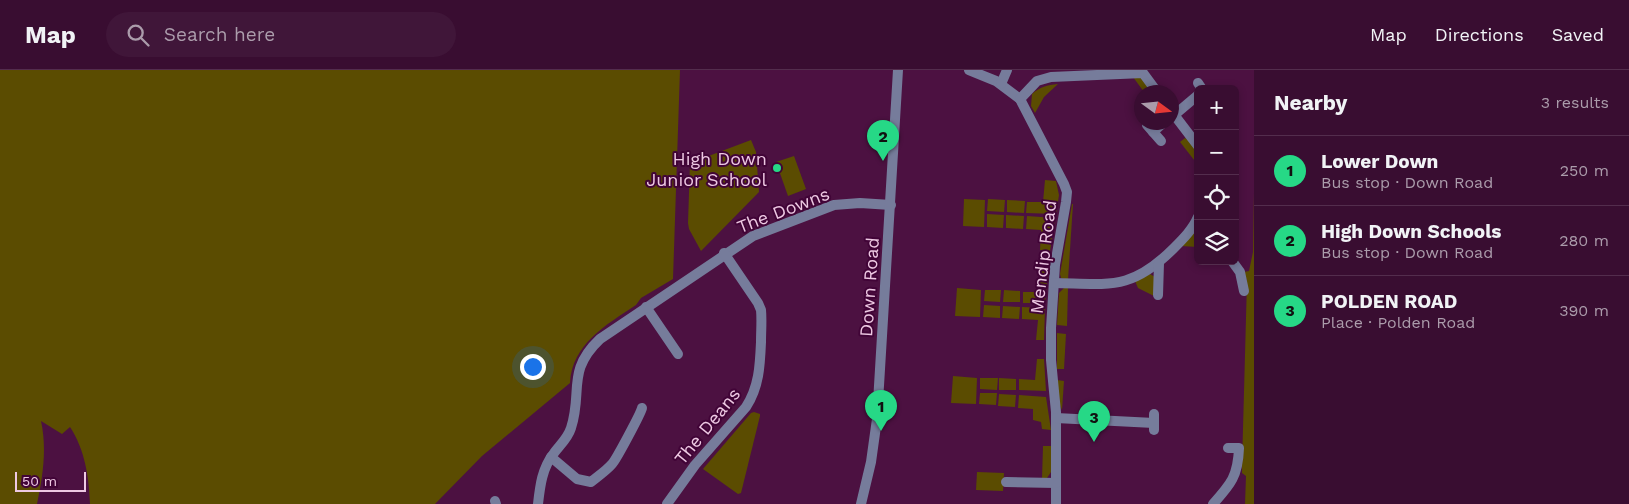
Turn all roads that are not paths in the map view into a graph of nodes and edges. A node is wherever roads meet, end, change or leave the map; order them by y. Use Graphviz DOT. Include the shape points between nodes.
graph roads {
  1 [pos="898,70"];
  2 [pos="969,70"];
  3 [pos="1007,70"];
  4 [pos="1145,71"];
  5 [pos="1093,72"];
  6 [pos="1001,84"];
  7 [pos="1154,85"];
  8 [pos="1194,98"];
  9 [pos="1020,99"];
  10 [pos="1179,109"];
  11 [pos="1179,123"];
  12 [pos="1152,130"];
  13 [pos="1161,141"];
  14 [pos="1194,141"];
  15 [pos="891,205"];
  16 [pos="1194,224"];
  17 [pos="724,254"];
  18 [pos="1159,263"];
  19 [pos="1235,265"];
  20 [pos="1054,283"];
  21 [pos="1244,291"];
  22 [pos="1158,295"];
  23 [pos="646,306"];
  24 [pos="678,354"];
  25 [pos="643,414"];
  26 [pos="1056,418"];
  27 [pos="1154,422"];
  28 [pos="1228,448"];
  29 [pos="551,457"];
  30 [pos="1006,482"];
  31 [pos="1056,483"];
  32 [pos="538,504"];
  33 [pos="667,504"];
  34 [pos="861,504"];
  35 [pos="1056,504"];
  36 [pos="1213,504"];
  1 -- 15 [label="street, Down Road"];
  2 -- 6 [label="street, Mendip Road"];
  3 -- 6 [label="street"];
  4 -- 5 [label="street"];
  4 -- 7 [label="street"];
  5 -- 9 [label="street" via="1042,79"];
  6 -- 9 [label="street, Mendip Road"];
  8 -- 10 [label="street"];
  9 -- 20 [label="street, Mendip Road" via="1067,192"];
  11 -- 14 [label="street"];
  12 -- 13 [label="street"];
  15 -- 17 [label="street, The Downs" via="834,205 762,232"];
  15 -- 34 [label="street, Down Road" via="877,419"];
  16 -- 18 [label="street"];
  17 -- 23 [label="street, The Downs"];
  17 -- 33 [label="street, The Deans" via="761,310 758,378 746,407 695,465"];
  18 -- 20 [label="street" via="1139,276 1119,283"];
  18 -- 22 [label="street"];
  19 -- 21 [label="street"];
  20 -- 26 [label="street, Mendip Road" via="1050,360"];
  23 -- 24 [label="street"];
  23 -- 29 [label="street, The Downs" via="600,339 585,356 576,381 575,412 570,430"];
  25 -- 29 [label="street" via="613,464 590,482 585,483 574,476"];
  26 -- 27 [label="street"];
  26 -- 31 [label="street, Mendip Road"];
  28 -- 36 [label="street" via="1239,448 1237,470 1232,483"];
  29 -- 32 [label="street, The Downs" via="541,480"];
  30 -- 31 [label="street"];
  31 -- 35 [label="street, Mendip Road"];
}
